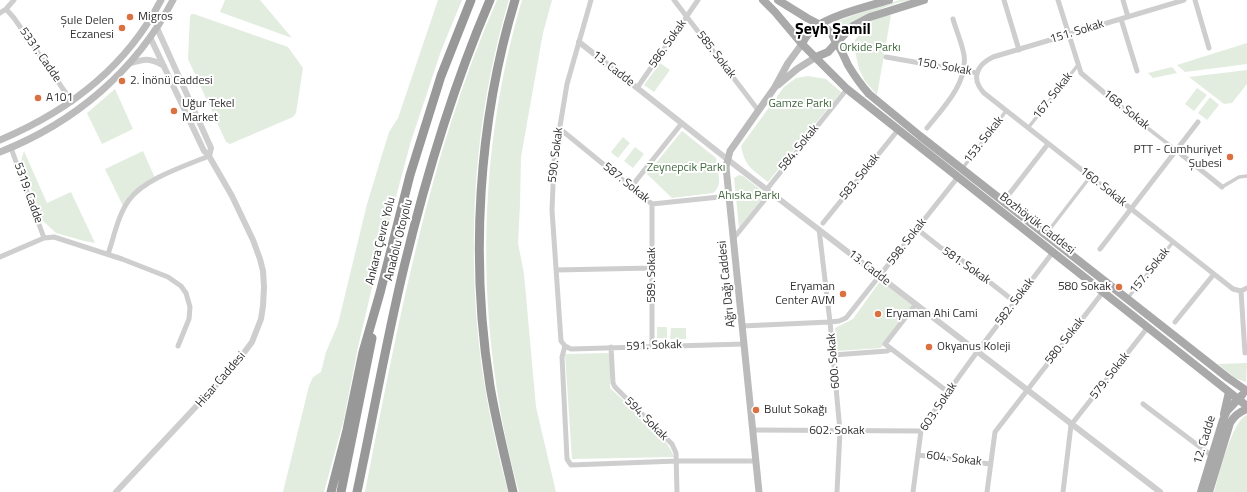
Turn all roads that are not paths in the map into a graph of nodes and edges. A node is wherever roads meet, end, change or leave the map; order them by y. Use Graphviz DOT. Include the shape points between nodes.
graph roads {
  1 [pos="14,0"];
  2 [pos="161,0"];
  3 [pos="173,0"];
  4 [pos="471,0"];
  5 [pos="490,0"];
  6 [pos="516,0"];
  7 [pos="591,0"];
  8 [pos="674,0"];
  9 [pos="698,0"];
  10 [pos="763,0"];
  11 [pos="778,0"];
  12 [pos="889,0"];
  13 [pos="924,0"];
  14 [pos="1004,0"];
  15 [pos="1058,0"];
  16 [pos="1123,0"];
  17 [pos="1180,0"];
  18 [pos="1195,0"];
  19 [pos="6,9"];
  20 [pos="0,13"];
  21 [pos="686,17"];
  22 [pos="1128,17"];
  23 [pos="953,19"];
  24 [pos="1121,19"];
  25 [pos="149,22"];
  26 [pos="819,24"];
  27 [pos="157,28"];
  28 [pos="142,31"];
  29 [pos="1069,35"];
  30 [pos="150,37"];
  31 [pos="579,42"];
  32 [pos="836,43"];
  33 [pos="802,44"];
  34 [pos="1209,48"];
  35 [pos="1019,50"];
  36 [pos="816,57"];
  37 [pos="886,57"];
  38 [pos="128,64"];
  39 [pos="1078,64"];
  40 [pos="164,66"];
  41 [pos="963,71"];
  42 [pos="1137,71"];
  43 [pos="977,73"];
  44 [pos="775,87"];
  45 [pos="637,88"];
  46 [pos="847,89"];
  47 [pos="72,102"];
  48 [pos="78,110"];
  49 [pos="194,110"];
  50 [pos="758,110"];
  51 [pos="1006,111"];
  52 [pos="1128,113"];
  53 [pos="185,114"];
  54 [pos="1198,122"];
  55 [pos="682,123"];
  56 [pos="559,128"];
  57 [pos="927,128"];
  58 [pos="1028,128"];
  59 [pos="898,130"];
  60 [pos="0,140"];
  61 [pos="1048,144"];
  62 [pos="11,148"];
  63 [pos="1176,150"];
  64 [pos="0,152"];
  65 [pos="209,156"];
  66 [pos="727,158"];
  67 [pos="962,169"];
  68 [pos="1247,176"];
  69 [pos="958,177"];
  70 [pos="1090,177"];
  71 [pos="631,187"];
  72 [pos="1222,187"];
  73 [pos="769,191"];
  74 [pos="1010,193"];
  75 [pos="729,196"];
  76 [pos="652,204"];
  77 [pos="1131,209"];
  78 [pos="821,226"];
  79 [pos="917,229"];
  80 [pos="1045,235"];
  81 [pos="44,238"];
  82 [pos="733,239"];
  83 [pos="1173,242"];
  84 [pos="1100,249"];
  85 [pos="1053,252"];
  86 [pos="108,254"];
  87 [pos="0,257"];
  88 [pos="652,268"];
  89 [pos="556,270"];
  90 [pos="1214,274"];
  91 [pos="880,276"];
  92 [pos="1247,288"];
  93 [pos="1241,291"];
  94 [pos="1103,292"];
  95 [pos="380,293"];
  96 [pos="1127,299"];
  97 [pos="1015,302"];
  98 [pos="916,304"];
  99 [pos="830,322"];
  100 [pos="1176,322"];
  101 [pos="742,326"];
  102 [pos="1148,328"];
  103 [pos="744,344"];
  104 [pos="178,346"];
  105 [pos="564,346"];
  106 [pos="652,346"];
  107 [pos="612,347"];
  108 [pos="891,349"];
  109 [pos="977,352"];
  110 [pos="1245,353"];
  111 [pos="833,355"];
  112 [pos="1027,390"];
  113 [pos="1247,391"];
  114 [pos="948,392"];
  115 [pos="1229,392"];
  116 [pos="1238,399"];
  117 [pos="1143,404"];
  118 [pos="1247,406"];
  119 [pos="1247,409"];
  120 [pos="1223,420"];
  121 [pos="1071,425"];
  122 [pos="753,430"];
  123 [pos="840,431"];
  124 [pos="920,431"];
  125 [pos="918,455"];
  126 [pos="1212,456"];
  127 [pos="677,461"];
  128 [pos="756,461"];
  129 [pos="990,464"];
  130 [pos="116,492"];
  131 [pos="331,492"];
  132 [pos="341,492"];
  133 [pos="358,492"];
  134 [pos="513,492"];
  135 [pos="678,492"];
  136 [pos="759,492"];
  137 [pos="837,492"];
  138 [pos="913,492"];
  139 [pos="987,492"];
  140 [pos="1062,492"];
  141 [pos="1160,492"];
  142 [pos="1201,492"];
  143 [pos="1209,492"];
  1 -- 19 [label="street"];
  2 -- 25 [label="main road"];
  3 -- 27 [label="main road"];
  4 -- 95 [label="highway, Ankara Çevre Yolu" via="433,101 401,208"];
  5 -- 133 [label="highway, Anadolu Otoyolu" via="458,83 426,180 404,267"];
  6 -- 134 [label="highway" via="501,53 488,128 483,172 480,261 484,338 490,385"];
  7 -- 31 [label="street, 590. Sokak"];
  8 -- 21 [label="street, 585. Sokak"];
  9 -- 21 [label="street, 586. Sokak"];
  10 -- 33 [label="main road"];
  11 -- 26 [label="main road"];
  12 -- 26 [label="main road"];
  13 -- 32 [label="main road" via="870,17 853,26"];
  14 -- 35 [label="street"];
  15 -- 29 [label="street, 168. Sokak"];
  16 -- 22 [label="street"];
  17 -- 22 [label="street, 151. Sokak"];
  18 -- 34 [label="street"];
  19 -- 20 [label="street"];
  19 -- 47 [label="street, 5331. Cadde"];
  21 -- 45 [label="street, 586. Sokak"];
  21 -- 50 [label="street, 585. Sokak"];
  22 -- 24 [label="street, 151. Sokak"];
  23 -- 41 [label="street" via="964,56"];
  24 -- 29 [label="street, 151. Sokak"];
  24 -- 42 [label="street"];
  25 -- 27 [label="main road"];
  25 -- 28 [label="main road"];
  26 -- 32 [label="main road" via="831,32"];
  26 -- 33 [label="main road"];
  27 -- 30 [label="main road"];
  27 -- 49 [label="street, Hisar Caddesi"];
  28 -- 30 [label="main road"];
  28 -- 47 [label="main road" via="108,72"];
  29 -- 35 [label="street, 151. Sokak"];
  29 -- 39 [label="street, 168. Sokak"];
  30 -- 38 [label="main road"];
  30 -- 40 [label="street, Hisar Caddesi"];
  31 -- 45 [label="street, 13. Cadde"];
  31 -- 56 [label="street, 590. Sokak" via="567,84"];
  32 -- 36 [label="main road" via="828,52"];
  32 -- 67 [label="main road, Bozhöyük Caddesi" via="869,94"];
  33 -- 36 [label="main road"];
  33 -- 44 [label="main road"];
  35 -- 43 [label="street, 151. Sokak" via="993,57 980,66"];
  36 -- 44 [label="main road"];
  36 -- 46 [label="main road, Bozhöyük Caddesi"];
  37 -- 41 [label="street, 150. Sokak"];
  38 -- 40 [label="street" via="150,59"];
  38 -- 48 [label="main road" via="102,91"];
  39 -- 52 [label="street, 168. Sokak" via="1080,73"];
  39 -- 58 [label="street, 167. Sokak"];
  40 -- 53 [label="street, Hisar Caddesi"];
  41 -- 43 [label="street, 150. Sokak"];
  41 -- 57 [label="street" via="957,88"];
  43 -- 51 [label="street, 160. Sokak" via="981,90"];
  44 -- 50 [label="main road"];
  45 -- 55 [label="street, 13. Cadde"];
  46 -- 59 [label="main road, Bozhöyük Caddesi"];
  46 -- 73 [label="street, 584. Sokak"];
  47 -- 48 [label="main road"];
  47 -- 60 [label="main road" via="35,125"];
  48 -- 62 [label="main road" via="52,128"];
  49 -- 53 [label="street"];
  49 -- 65 [label="street, Hisar Caddesi" via="211,148"];
  50 -- 66 [label="main road"];
  51 -- 58 [label="street, 160. Sokak"];
  51 -- 67 [label="street, 153. Sokak"];
  52 -- 63 [label="street, 168. Sokak"];
  53 -- 65 [label="street, Hisar Caddesi" via="204,152"];
  54 -- 63 [label="street"];
  55 -- 66 [label="street, 13. Cadde"];
  55 -- 71 [label="street"];
  56 -- 71 [label="street, 587. Sokak"];
  56 -- 89 [label="street, 590. Sokak" via="552,189"];
  58 -- 61 [label="street, 160. Sokak"];
  59 -- 69 [label="main road, Bozhöyük Caddesi"];
  59 -- 78 [label="street, 583. Sokak"];
  61 -- 70 [label="street, 160. Sokak"];
  61 -- 74 [label="street"];
  62 -- 64 [label="main road"];
  62 -- 81 [label="street, 5319. Cadde"];
  63 -- 72 [label="street, 168. Sokak"];
  63 -- 77 [label="street"];
  65 -- 86 [label="street" via="145,184 133,195 123,210"];
  65 -- 130 [label="street, Hisar Caddesi" via="232,196 260,259 264,287 261,319 252,342 234,366"];
  66 -- 73 [label="street, 13. Cadde"];
  66 -- 75 [label="main road, Ağrı Dağı Caddesi"];
  67 -- 80 [label="main road, Bozhöyük Caddesi"];
  68 -- 72 [label="street" via="1239,177"];
  69 -- 79 [label="street, 598. Sokak"];
  69 -- 85 [label="main road, Bozhöyük Caddesi"];
  70 -- 77 [label="street, 160. Sokak"];
  70 -- 80 [label="street"];
  71 -- 76 [label="street, 587. Sokak"];
  73 -- 78 [label="street, 13. Cadde"];
  73 -- 82 [label="street, 584. Sokak"];
  75 -- 76 [label="street, 587. Sokak"];
  75 -- 82 [label="main road, Ağrı Dağı Caddesi"];
  76 -- 88 [label="street, 589. Sokak"];
  77 -- 83 [label="street, 160. Sokak"];
  77 -- 84 [label="street"];
  78 -- 91 [label="street, 13. Cadde"];
  78 -- 99 [label="street, 600. Sokak"];
  79 -- 91 [label="street, 598. Sokak"];
  79 -- 97 [label="street, 581. Sokak"];
  80 -- 96 [label="main road, Bozhöyük Caddesi"];
  81 -- 86 [label="street" via="54,237"];
  81 -- 87 [label="street"];
  82 -- 101 [label="main road, Ağrı Dağı Caddesi"];
  83 -- 90 [label="street, 160. Sokak"];
  83 -- 96 [label="street, 157. Sokak"];
  85 -- 94 [label="main road, Bozhöyük Caddesi"];
  85 -- 97 [label="street, 582. Sokak"];
  86 -- 104 [label="street" via="168,277 184,289 189,300 189,319"];
  88 -- 89 [label="street"];
  88 -- 106 [label="street, 589. Sokak"];
  89 -- 105 [label="street, 590. Sokak"];
  90 -- 93 [label="street, 160. Sokak" via="1232,288"];
  90 -- 100 [label="street"];
  91 -- 98 [label="street, 13. Cadde"];
  91 -- 99 [label="street, 598. Sokak" via="848,316"];
  92 -- 93 [label="street"];
  93 -- 110 [label="street"];
  94 -- 102 [label="main road, Bozhöyük Caddesi"];
  94 -- 112 [label="street, 580. Sokak"];
  95 -- 131 [label="highway, Ankara Çevre Yolu" via="362,352 347,430"];
  95 -- 132 [label="highway, Anadolu Otoyolu"];
  96 -- 113 [label="main road, Bozhöyük Caddesi"];
  97 -- 109 [label="street, 582. Sokak"];
  98 -- 108 [label="street" via="885,344"];
  98 -- 109 [label="street, 13. Cadde"];
  99 -- 101 [label="street, 598. Sokak"];
  99 -- 111 [label="street, 600. Sokak"];
  101 -- 103 [label="main road, Ağrı Dağı Caddesi"];
  102 -- 115 [label="main road, Bozhöyük Caddesi"];
  102 -- 121 [label="street, 579. Sokak"];
  103 -- 106 [label="street, 591. Sokak"];
  103 -- 122 [label="main road, Ağrı Dağı Caddesi"];
  105 -- 107 [label="street, 591. Sokak"];
  105 -- 127 [label="street, 590. Sokak" via="562,357 567,460 571,465"];
  106 -- 107 [label="street, 591. Sokak"];
  107 -- 127 [label="street, 594. Sokak" via="615,387 672,444"];
  108 -- 111 [label="street"];
  108 -- 114 [label="street"];
  109 -- 112 [label="street, 13. Cadde"];
  109 -- 114 [label="street, 603. Sokak"];
  111 -- 123 [label="street, 600. Sokak"];
  112 -- 121 [label="street, 13. Cadde"];
  112 -- 129 [label="street, 580. Sokak" via="995,432"];
  113 -- 116 [label="main road, 12. Cadde"];
  114 -- 124 [label="street, 603. Sokak"];
  115 -- 116 [label="main road, Bozhöyük Caddesi"];
  115 -- 120 [label="main road"];
  116 -- 118 [label="main road, Bozhöyük Caddesi"];
  116 -- 120 [label="main road, 12. Cadde"];
  117 -- 126 [label="street"];
  119 -- 143 [label="main road, 12. Cadde" via="1236,415 1230,424"];
  120 -- 126 [label="main road, 12. Cadde"];
  121 -- 140 [label="street"];
  121 -- 141 [label="street, 13. Cadde"];
  122 -- 123 [label="street, 602. Sokak"];
  122 -- 128 [label="main road, Ağrı Dağı Caddesi"];
  123 -- 124 [label="street, 602. Sokak"];
  123 -- 137 [label="street, 600. Sokak"];
  124 -- 125 [label="street, 603. Sokak"];
  125 -- 129 [label="street, 604. Sokak"];
  125 -- 138 [label="street, 603. Sokak"];
  126 -- 142 [label="main road, 12. Cadde"];
  127 -- 128 [label="street"];
  127 -- 135 [label="street, 594. Sokak"];
  128 -- 136 [label="main road, Ağrı Dağı Caddesi"];
  129 -- 139 [label="street, 580. Sokak"];
}
